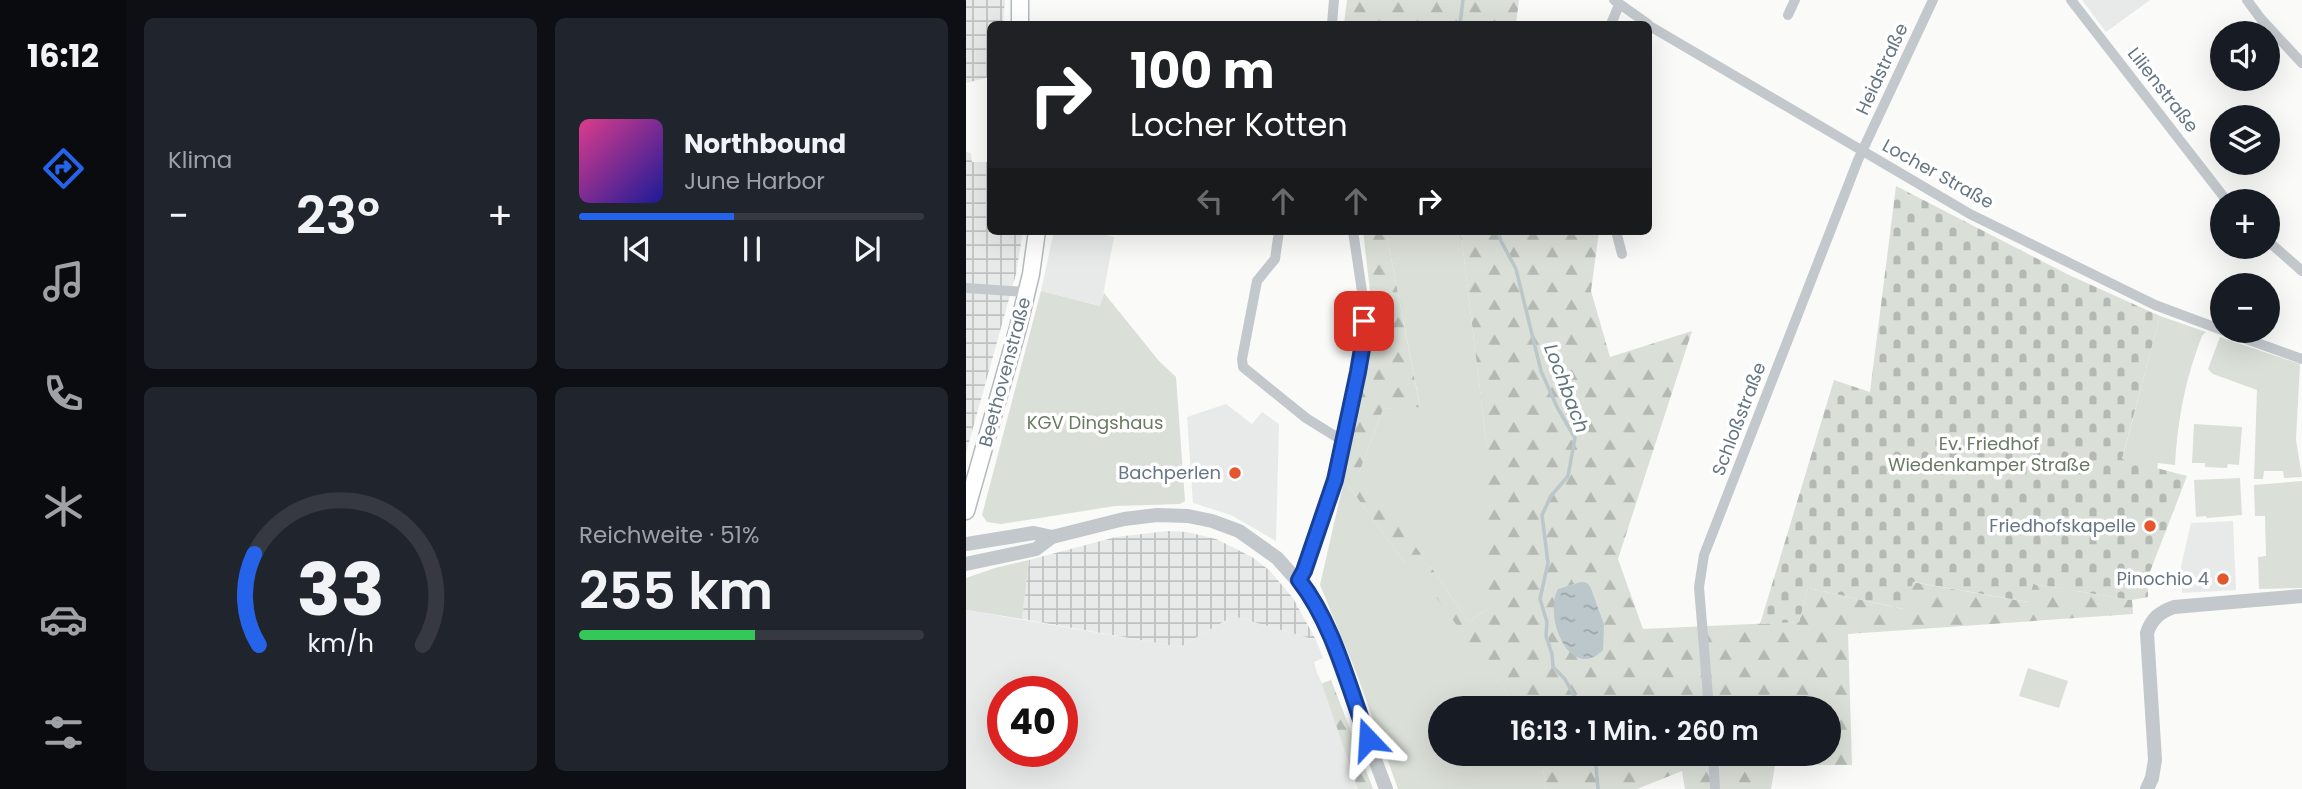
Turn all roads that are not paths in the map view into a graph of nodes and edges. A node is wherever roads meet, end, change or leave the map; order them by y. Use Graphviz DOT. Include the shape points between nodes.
graph roads {
  1 [pos="1020,0"];
  2 [pos="1334,0"];
  3 [pos="1795,0"];
  4 [pos="1933,0"];
  5 [pos="2071,0"];
  6 [pos="2247,0"];
  7 [pos="1617,3"];
  8 [pos="1788,15"];
  9 [pos="1020,21"];
  10 [pos="1332,21"];
  11 [pos="1612,21"];
  12 [pos="1642,21"];
  13 [pos="1652,27"];
  14 [pos="2302,63"];
  15 [pos="1863,152"];
  16 [pos="2218,189"];
  17 [pos="1036,235"];
  18 [pos="1278,235"];
  19 [pos="1354,235"];
  20 [pos="1617,235"];
  21 [pos="2280,252"];
  22 [pos="1622,254"];
  23 [pos="2302,271"];
  24 [pos="966,288"];
  25 [pos="1027,292"];
  26 [pos="2210,325"];
  27 [pos="2258,343"];
  28 [pos="2302,359"];
  29 [pos="1343,441"];
  30 [pos="966,511"];
  31 [pos="1052,537"];
  32 [pos="966,544"];
  33 [pos="966,564"];
  34 [pos="1299,580"];
  35 [pos="2302,596"];
  36 [pos="1708,696"];
  37 [pos="1714,766"];
  38 [pos="1387,789"];
  39 [pos="1715,789"];
  40 [pos="2147,789"];
  1 -- 9 [label="main road"];
  2 -- 10 [label="street"];
  3 -- 8 [label="street"];
  4 -- 15 [label="street, Heidstraße"];
  5 -- 16 [label="street, Lilienstraße"];
  6 -- 14 [label="street"];
  7 -- 11 [label="street"];
  7 -- 12 [label="street, Locher Straße"];
  13 -- 15 [label="street, Locher Straße"];
  15 -- 26 [label="street, Locher Straße" via="1970,214 2155,305"];
  15 -- 36 [label="street, Schloßstraße" via="1704,555 1699,587"];
  17 -- 25 [label="main road, Beethovenstraße"];
  18 -- 29 [label="street" via="1275,259 1257,281 1244,367 1306,418"];
  19 -- 29 [label="street" via="1364,337"];
  20 -- 22 [label="street"];
  21 -- 23 [label="street"];
  24 -- 25 [label="street"];
  25 -- 30 [label="main road, Beethovenstraße"];
  27 -- 28 [label="street, Locher Straße"];
  29 -- 34 [label="street" via="1335,480"];
  31 -- 32 [label="street" via="1034,533"];
  31 -- 33 [label="street" via="1036,549"];
  31 -- 34 [label="street" via="1124,519 1188,516 1251,538"];
  34 -- 38 [label="street" via="1326,628"];
  35 -- 40 [label="street" via="2174,607 2157,614 2147,633 2155,760"];
  37 -- 39 [label="street"];
}
